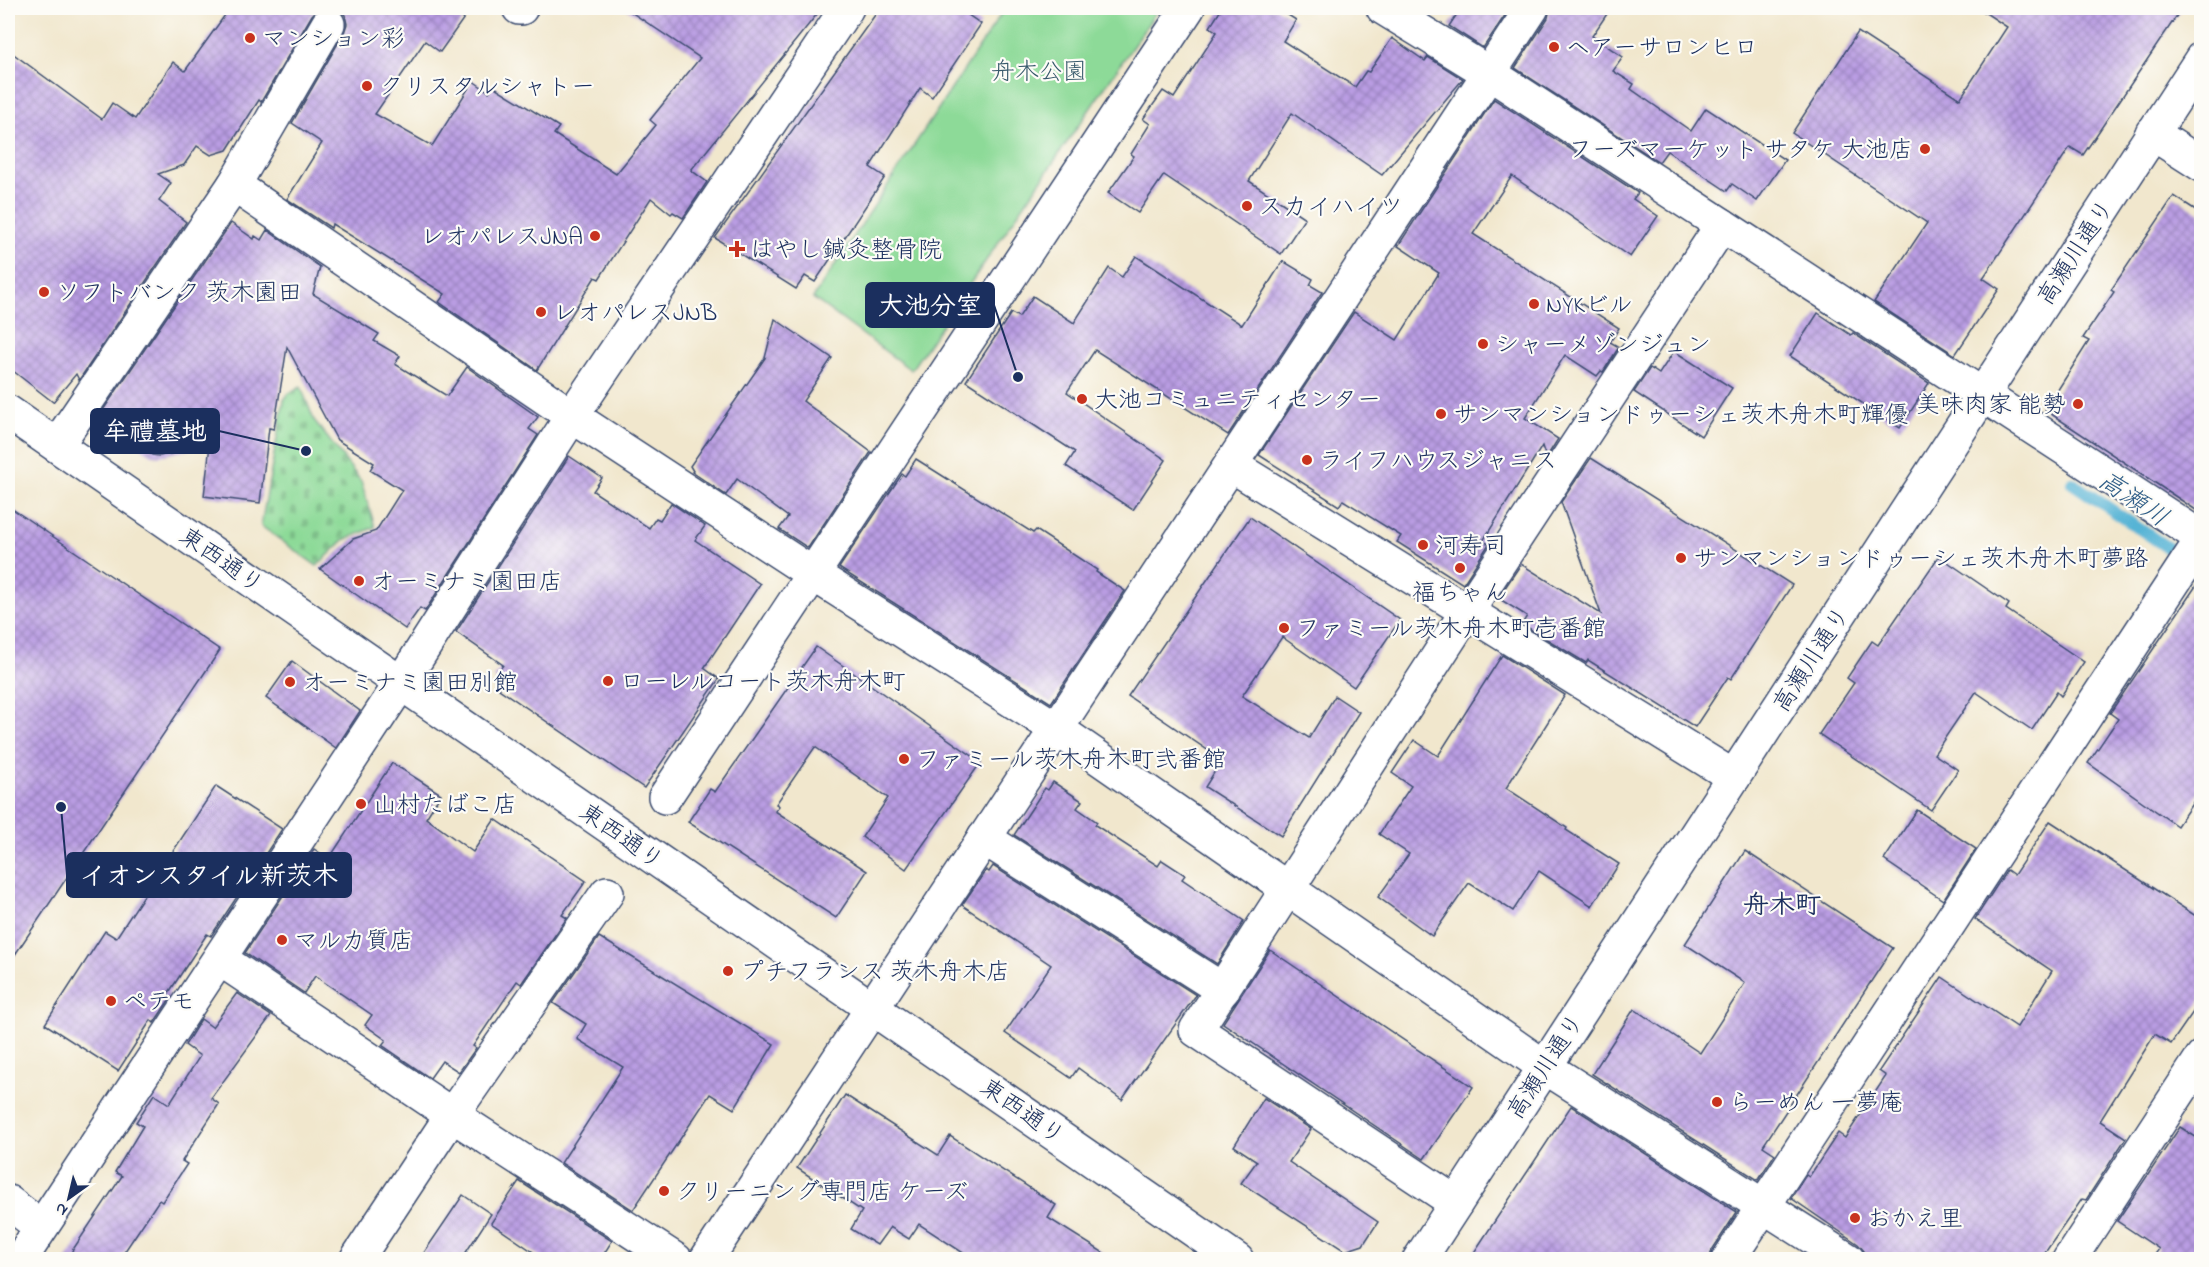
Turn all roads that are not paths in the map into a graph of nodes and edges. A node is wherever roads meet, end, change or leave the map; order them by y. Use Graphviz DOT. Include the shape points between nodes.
graph roads {
  1 [pos="847,8"];
  2 [pos="1188,8"];
  3 [pos="1383,8"];
  4 [pos="1532,8"];
  5 [pos="328,24"];
  6 [pos="2202,58"];
  7 [pos="1489,73"];
  8 [pos="2152,132"];
  9 [pos="2202,165"];
  10 [pos="234,185"];
  11 [pos="1722,225"];
  12 [pos="1982,396"];
  13 [pos="8,412"];
  14 [pos="572,416"];
  15 [pos="57,445"];
  16 [pos="1231,465"];
  17 [pos="2195,548"];
  18 [pos="813,574"];
  19 [pos="1468,610"];
  20 [pos="401,683"];
  21 [pos="1057,729"];
  22 [pos="1734,777"];
  23 [pos="665,797"];
  24 [pos="984,838"];
  25 [pos="1288,889"];
  26 [pos="607,893"];
  27 [pos="220,959"];
  28 [pos="1222,990"];
  29 [pos="872,1008"];
  30 [pos="2202,1057"];
  31 [pos="1545,1067"];
  32 [pos="452,1115"];
  33 [pos="8,1202"];
  34 [pos="1456,1203"];
  35 [pos="1764,1206"];
  36 [pos="41,1227"];
  37 [pos="20,1260"];
  38 [pos="356,1260"];
  39 [pos="676,1260"];
  40 [pos="706,1260"];
  41 [pos="1237,1260"];
  42 [pos="1419,1260"];
  43 [pos="1728,1260"];
  44 [pos="1848,1260"];
  45 [pos="2069,1260"];
  1 -- 14 [label="street"];
  2 -- 18 [label="street"];
  3 -- 7 [label="street"];
  4 -- 7 [label="street"];
  5 -- 10 [label="street"];
  6 -- 8 [label="street, 高瀬川通り"];
  7 -- 11 [label="street"];
  7 -- 16 [label="street"];
  8 -- 9 [label="street"];
  8 -- 12 [label="street, 高瀬川通り"];
  10 -- 14 [label="street"];
  10 -- 15 [label="street"];
  11 -- 12 [label="street"];
  11 -- 19 [label="street"];
  12 -- 17 [label="street"];
  12 -- 22 [label="street, 高瀬川通り"];
  13 -- 15 [label="street, 東西通り"];
  14 -- 18 [label="street"];
  14 -- 20 [label="street"];
  15 -- 20 [label="street, 東西通り"];
  16 -- 19 [label="street"];
  16 -- 21 [label="street"];
  17 -- 35 [label="street"];
  18 -- 21 [label="street"];
  18 -- 23 [label="street"];
  19 -- 22 [label="street"];
  19 -- 25 [label="street"];
  20 -- 27 [label="street"];
  20 -- 29 [label="street, 東西通り"];
  21 -- 24 [label="street"];
  21 -- 25 [label="street"];
  22 -- 31 [label="street, 高瀬川通り"];
  24 -- 28 [label="street"];
  24 -- 29 [label="street"];
  25 -- 28 [label="street"];
  25 -- 31 [label="street"];
  26 -- 32 [label="street"];
  27 -- 32 [label="street"];
  27 -- 36 [label="street"];
  28 -- 34 [label="street" via="1196,1030"];
  29 -- 40 [label="street"];
  29 -- 41 [label="street, 東西通り"];
  30 -- 45 [label="street"];
  31 -- 34 [label="street, 高瀬川通り"];
  31 -- 35 [label="street"];
  32 -- 38 [label="street"];
  32 -- 39 [label="street"];
  33 -- 36 [label="street"];
  34 -- 42 [label="street, 高瀬川通り"];
  35 -- 43 [label="street"];
  35 -- 44 [label="street"];
  36 -- 37 [label="street"];
}
